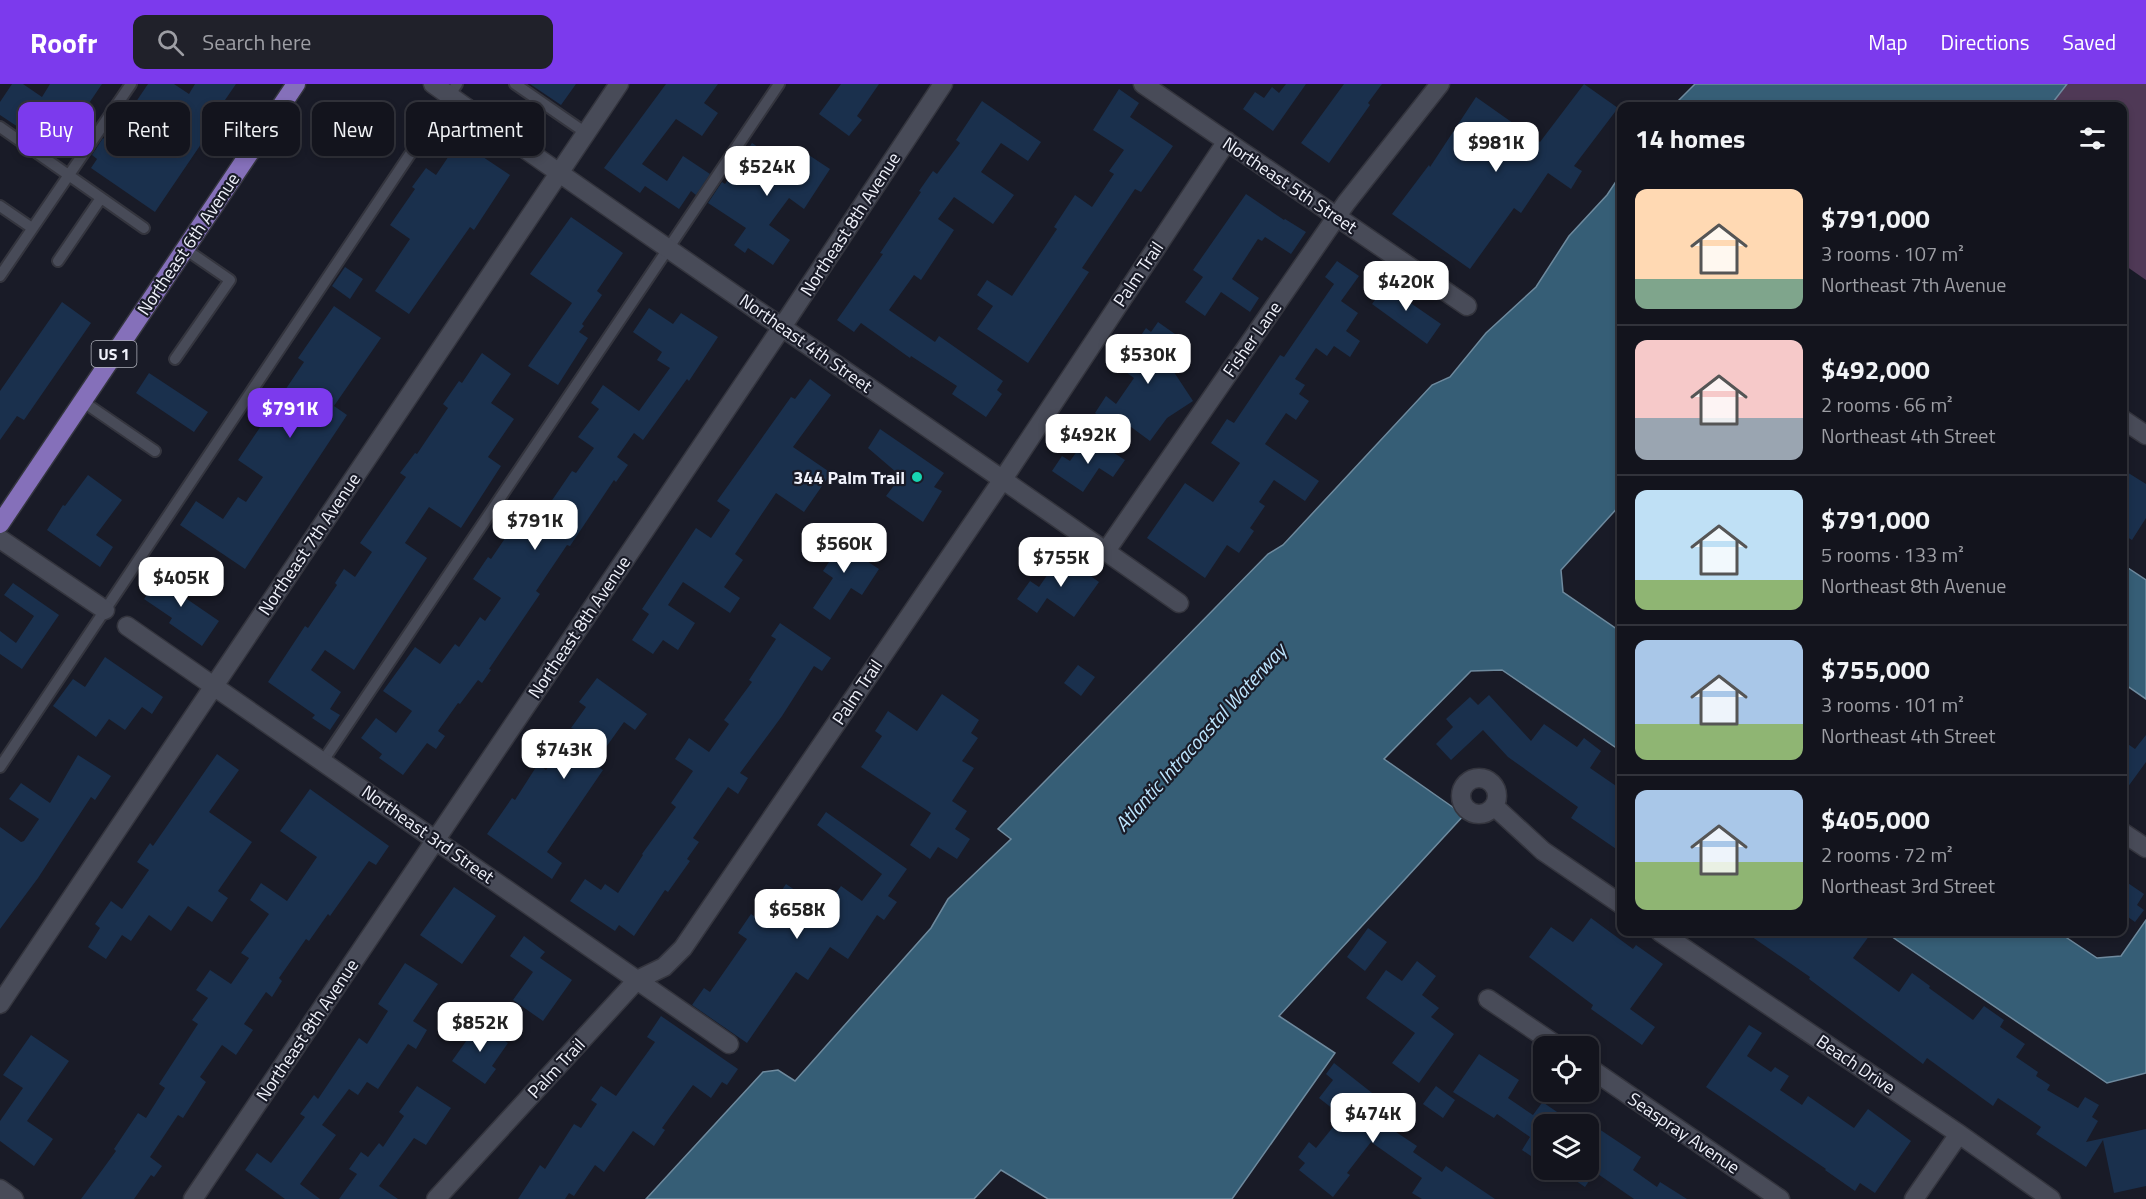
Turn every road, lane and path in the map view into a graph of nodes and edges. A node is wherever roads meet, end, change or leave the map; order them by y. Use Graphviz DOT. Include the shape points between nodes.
graph roads {
  1 [pos="296,84"];
  2 [pos="433,84"];
  3 [pos="515,84"];
  4 [pos="619,84"];
  5 [pos="778,84"];
  6 [pos="943,84"];
  7 [pos="1143,84"];
  8 [pos="1440,84"];
  9 [pos="128,85"];
  10 [pos="453,90"];
  11 [pos="0,127"];
  12 [pos="586,133"];
  13 [pos="1227,141"];
  14 [pos="559,174"];
  15 [pos="68,175"];
  16 [pos="101,198"];
  17 [pos="0,207"];
  18 [pos="1337,216"];
  19 [pos="32,228"];
  20 [pos="144,228"];
  21 [pos="185,249"];
  22 [pos="669,249"];
  23 [pos="58,261"];
  24 [pos="0,276"];
  25 [pos="1467,306"];
  26 [pos="782,327"];
  27 [pos="175,359"];
  28 [pos="82,400"];
  29 [pos="2127,422"];
  30 [pos="2146,435"];
  31 [pos="155,451"];
  32 [pos="1003,479"];
  33 [pos="0,524"];
  34 [pos="0,539"];
  35 [pos="1106,551"];
  36 [pos="1179,603"];
  37 [pos="105,610"];
  38 [pos="127,626"];
  39 [pos="214,685"];
  40 [pos="323,761"];
  41 [pos="0,767"];
  42 [pos="1494,806"];
  43 [pos="2127,835"];
  44 [pos="435,839"];
  45 [pos="2146,848"];
  46 [pos="1617,902"];
  47 [pos="1666,936"];
  48 [pos="637,980"];
  49 [pos="1488,999"];
  50 [pos="0,1004"];
  51 [pos="1543,1036"];
  52 [pos="729,1044"];
  53 [pos="1599,1075"];
  54 [pos="1959,1134"];
  55 [pos="0,1189"];
  56 [pos="14,1199"];
  57 [pos="193,1199"];
  58 [pos="436,1199"];
  59 [pos="1780,1199"];
  60 [pos="1914,1199"];
  61 [pos="2051,1199"];
  1 -- 21 [label="main road, Northeast 6th Avenue / US 1"];
  2 -- 10 [label="street, Northeast 4th Street"];
  3 -- 12 [label="lane"];
  4 -- 12 [label="street, Northeast 7th Avenue"];
  5 -- 22 [label="lane"];
  6 -- 26 [label="street, Northeast 8th Avenue"];
  7 -- 13 [label="street, Northeast 5th Street"];
  8 -- 18 [label="street"];
  9 -- 15 [label="lane"];
  10 -- 14 [label="street, Northeast 4th Street"];
  10 -- 37 [label="lane"];
  11 -- 15 [label="lane"];
  12 -- 14 [label="street, Northeast 7th Avenue"];
  13 -- 18 [label="street, Northeast 5th Street"];
  13 -- 32 [label="street, Palm Trail"];
  14 -- 22 [label="street, Northeast 4th Street"];
  14 -- 39 [label="street, Northeast 7th Avenue"];
  15 -- 16 [label="lane"];
  15 -- 19 [label="lane"];
  16 -- 20 [label="lane"];
  16 -- 23 [label="lane"];
  17 -- 19 [label="lane"];
  18 -- 25 [label="street, Northeast 5th Street"];
  18 -- 35 [label="street, Fisher Lane"];
  19 -- 24 [label="lane"];
  21 -- 27 [label="lane" via="230,280"];
  21 -- 28 [label="main road, Northeast 6th Avenue / US 1"];
  22 -- 26 [label="street, Northeast 4th Street"];
  22 -- 40 [label="lane"];
  26 -- 32 [label="street, Northeast 4th Street"];
  26 -- 44 [label="street, Northeast 8th Avenue"];
  28 -- 31 [label="lane"];
  28 -- 33 [label="main road, Northeast 6th Avenue / US 1"];
  29 -- 30 [label="street"];
  32 -- 35 [label="street, Northeast 4th Street"];
  32 -- 48 [label="street, Palm Trail" via="682,948 664,967"];
  34 -- 37 [label="street"];
  35 -- 36 [label="street, Northeast 4th Street"];
  37 -- 41 [label="lane"];
  38 -- 39 [label="street, Northeast 3rd Street"];
  39 -- 40 [label="street, Northeast 3rd Street"];
  39 -- 50 [label="street, Northeast 7th Avenue"];
  40 -- 44 [label="street, Northeast 3rd Street"];
  42 -- 46 [label="street" via="1543,851"];
  43 -- 45 [label="street"];
  44 -- 48 [label="street, Northeast 3rd Street"];
  44 -- 57 [label="street, Northeast 8th Avenue"];
  47 -- 54 [label="street, Beach Drive"];
  48 -- 52 [label="street, Northeast 3rd Street"];
  48 -- 58 [label="street, Palm Trail"];
  49 -- 51 [label="street"];
  53 -- 59 [label="street, Seaspray Avenue"];
  54 -- 60 [label="street"];
  54 -- 61 [label="street, Beach Drive"];
  55 -- 56 [label="street"];
}
